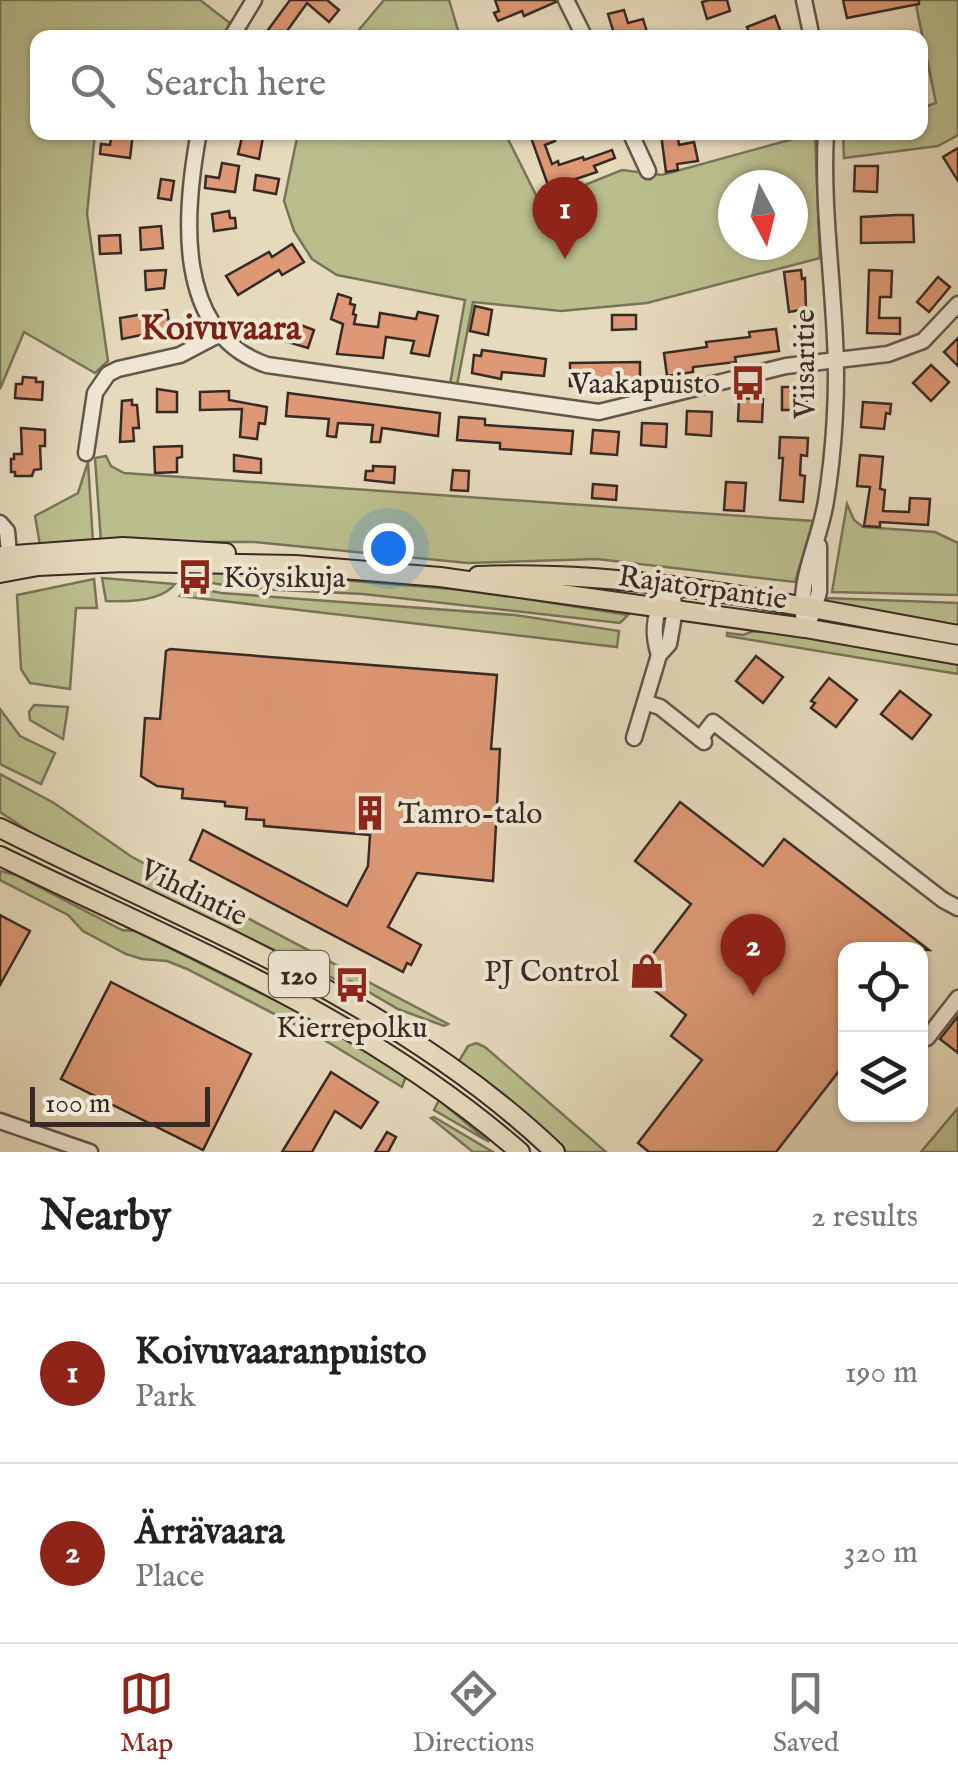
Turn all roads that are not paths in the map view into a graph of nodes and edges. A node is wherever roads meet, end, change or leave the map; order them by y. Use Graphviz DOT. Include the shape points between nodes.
graph roads {
  1 [pos="254,0"];
  2 [pos="566,0"];
  3 [pos="804,0"];
  4 [pos="236,30"];
  5 [pos="581,30"];
  6 [pos="810,30"];
  7 [pos="198,140"];
  8 [pos="634,140"];
  9 [pos="826,140"];
  10 [pos="648,171"];
  11 [pos="958,304"];
  12 [pos="218,334"];
  13 [pos="836,361"];
  14 [pos="86,453"];
  15 [pos="0,523"];
  16 [pos="5,563"];
  17 [pos="440,578"];
  18 [pos="671,587"];
  19 [pos="808,608"];
  20 [pos="667,609"];
  21 [pos="805,628"];
  22 [pos="958,635"];
  23 [pos="958,655"];
  24 [pos="647,703"];
  25 [pos="634,738"];
  26 [pos="0,828"];
  27 [pos="0,856"];
  28 [pos="958,908"];
  29 [pos="958,998"];
  30 [pos="928,1037"];
  31 [pos="0,1121"];
  32 [pos="90,1152"];
  33 [pos="520,1152"];
  34 [pos="555,1152"];
  1 -- 4 [label="street"];
  2 -- 5 [label="street"];
  3 -- 6 [label="street"];
  7 -- 12 [label="street" via="188,194 190,243 202,303"];
  8 -- 10 [label="street"];
  9 -- 13 [label="street, Viisaritie"];
  11 -- 13 [label="street" via="909,348"];
  12 -- 13 [label="street" via="268,365 590,412 786,366"];
  12 -- 14 [label="street" via="186,353 108,374 94,393"];
  13 -- 19 [label="street, Viisaritie" via="820,592"];
  15 -- 16 [label="street" via="7,530"];
  16 -- 17 [label="main road, Rajatorpantie" via="164,548"];
  17 -- 18 [label="main road, Rajatorpantie" via="581,577"];
  17 -- 20 [label="main road, Rajatorpantie"];
  18 -- 19 [label="main road, Rajatorpantie"];
  18 -- 20 [label="street"];
  19 -- 21 [label="street, Viisaritie"];
  19 -- 22 [label="main road, Rajatorpantie"];
  20 -- 21 [label="main road, Rajatorpantie"];
  20 -- 24 [label="street" via="654,641 660,655"];
  21 -- 23 [label="main road, Rajatorpantie"];
  24 -- 25 [label="street"];
  24 -- 28 [label="street" via="702,740 713,722"];
  26 -- 34 [label="main road, Vihdintie / 120" via="369,1012 466,1077"];
  27 -- 33 [label="main road, Vihdintie / 120" via="359,1034"];
  29 -- 30 [label="street"];
  31 -- 32 [label="street"];
}
